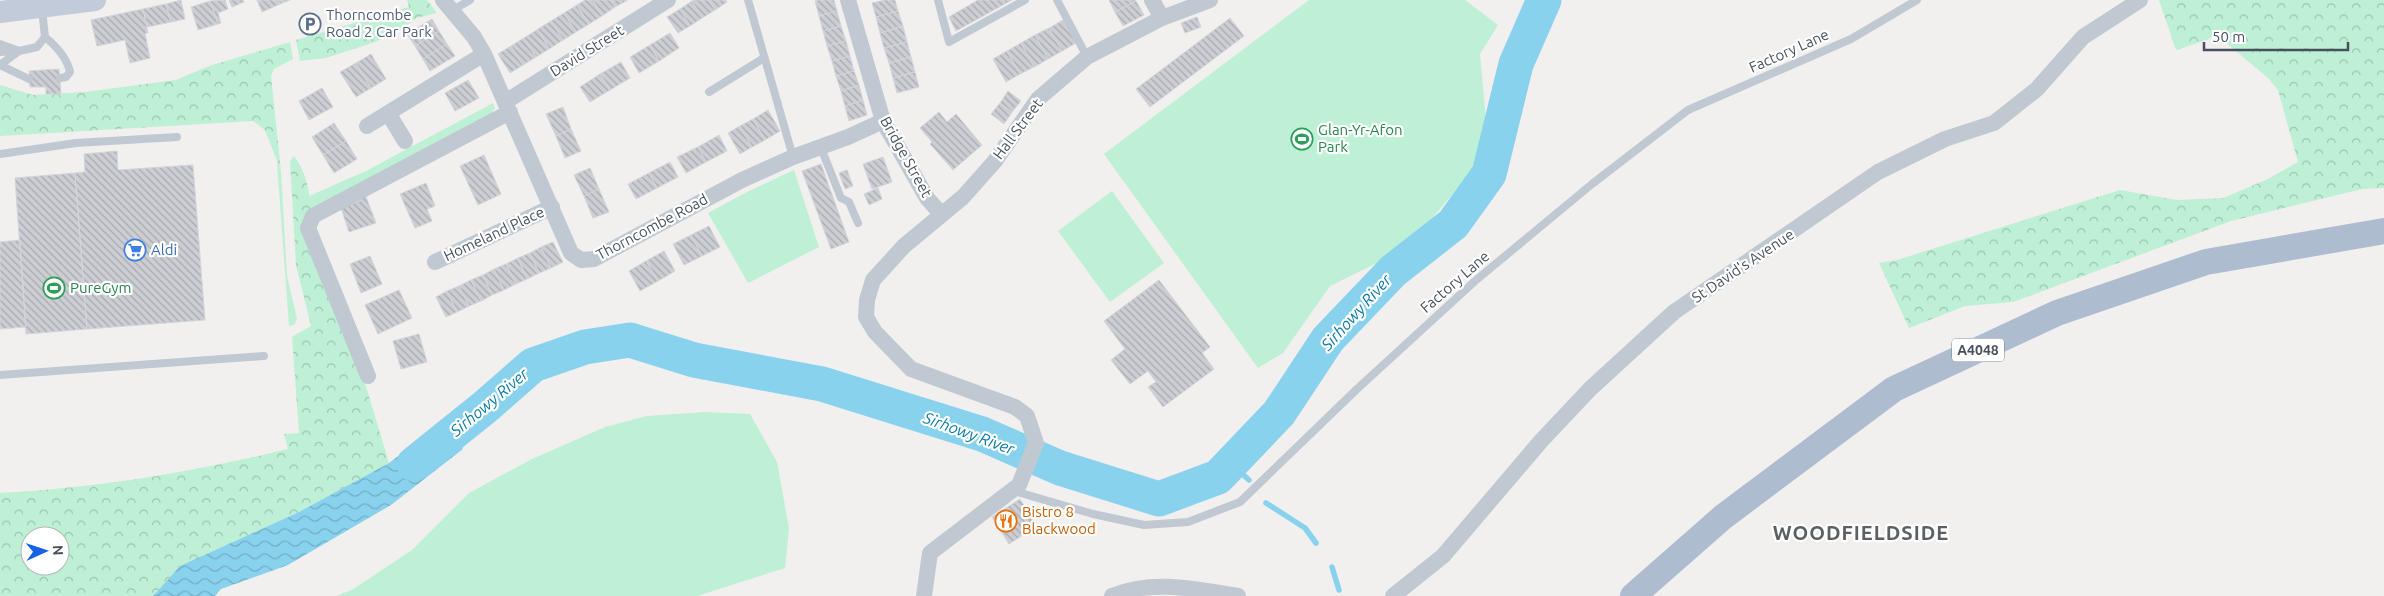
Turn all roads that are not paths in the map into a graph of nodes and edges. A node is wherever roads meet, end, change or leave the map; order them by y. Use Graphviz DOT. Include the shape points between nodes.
graph roads {
  1 [pos="95,0"];
  2 [pos="443,0"];
  3 [pos="470,0"];
  4 [pos="668,0"];
  5 [pos="748,0"];
  6 [pos="848,0"];
  7 [pos="938,0"];
  8 [pos="1025,0"];
  9 [pos="1057,0"];
  10 [pos="1152,0"];
  11 [pos="1210,0"];
  12 [pos="1917,0"];
  13 [pos="2140,0"];
  14 [pos="42,7"];
  15 [pos="0,12"];
  16 [pos="453,13"];
  17 [pos="1162,18"];
  18 [pos="45,37"];
  19 [pos="0,44"];
  20 [pos="19,51"];
  21 [pos="0,52"];
  22 [pos="484,54"];
  23 [pos="1087,57"];
  24 [pos="764,58"];
  25 [pos="0,64"];
  26 [pos="60,78"];
  27 [pos="29,79"];
  28 [pos="709,92"];
  29 [pos="507,107"];
  30 [pos="388,113"];
  31 [pos="884,121"];
  32 [pos="367,126"];
  33 [pos="177,137"];
  34 [pos="406,142"];
  35 [pos="821,148"];
  36 [pos="0,154"];
  37 [pos="793,157"];
  38 [pos="552,207"];
  39 [pos="941,214"];
  40 [pos="858,224"];
  41 [pos="2384,231"];
  42 [pos="435,262"];
  43 [pos="264,356"];
  44 [pos="0,375"];
  45 [pos="368,376"];
  46 [pos="1015,487"];
  47 [pos="924,596"];
  48 [pos="1112,596"];
  49 [pos="1238,596"];
  50 [pos="1392,596"];
  51 [pos="1633,596"];
  1 -- 14 [label="main road"];
  2 -- 16 [label="street, Thorncombe Road"];
  3 -- 16 [label="lane"];
  4 -- 29 [label="street, David Street"];
  5 -- 24 [label="lane"];
  6 -- 31 [label="street, Bridge Street"];
  7 -- 8 [label="lane" via="949,42"];
  9 -- 23 [label="lane"];
  10 -- 17 [label="street"];
  11 -- 17 [label="street, Hall Street"];
  12 -- 46 [label="lane, Factory Lane" via="1851,39 1688,110 1475,281 1240,502 1188,522 1144,525 1093,514"];
  13 -- 50 [label="street, St David's Avenue" via="2083,37 2037,89 1994,123 1945,139 1878,172 1674,312 1578,402 1442,556"];
  14 -- 15 [label="main road"];
  14 -- 18 [label="lane"];
  16 -- 22 [label="street, Thorncombe Road"];
  17 -- 23 [label="street, Hall Street"];
  18 -- 20 [label="lane" via="36,47"];
  18 -- 26 [label="lane" via="58,47 68,64 70,72"];
  19 -- 20 [label="lane"];
  20 -- 21 [label="lane"];
  20 -- 25 [label="lane"];
  22 -- 29 [label="street, Thorncombe Road"];
  22 -- 30 [label="street"];
  23 -- 39 [label="street, Hall Street" via="1038,99 995,161 963,197"];
  24 -- 28 [label="lane"];
  24 -- 37 [label="lane"];
  25 -- 27 [label="lane"];
  29 -- 38 [label="street, Thorncombe Road"];
  29 -- 45 [label="street, David Street" via="313,216 308,228"];
  30 -- 32 [label="street"];
  30 -- 34 [label="street"];
  31 -- 35 [label="street, Thorncombe Road"];
  31 -- 39 [label="street, Bridge Street" via="927,198"];
  33 -- 36 [label="lane" via="76,143"];
  35 -- 37 [label="street, Thorncombe Road"];
  35 -- 40 [label="lane" via="841,198 850,202"];
  37 -- 38 [label="street, Thorncombe Road" via="742,180 594,259 581,260 571,252"];
  38 -- 42 [label="street, Homeland Place"];
  39 -- 46 [label="street, Bridge Street" via="904,246 874,280 866,300 866,317 875,332 911,369 1015,407 1027,416 1036,443"];
  41 -- 51 [label="main road, A4048" via="2206,262 2058,313 1894,389 1723,517"];
  43 -- 44 [label="lane"];
  46 -- 47 [label="street" via="930,553"];
  48 -- 49 [label="street" via="1150,586"];
}
